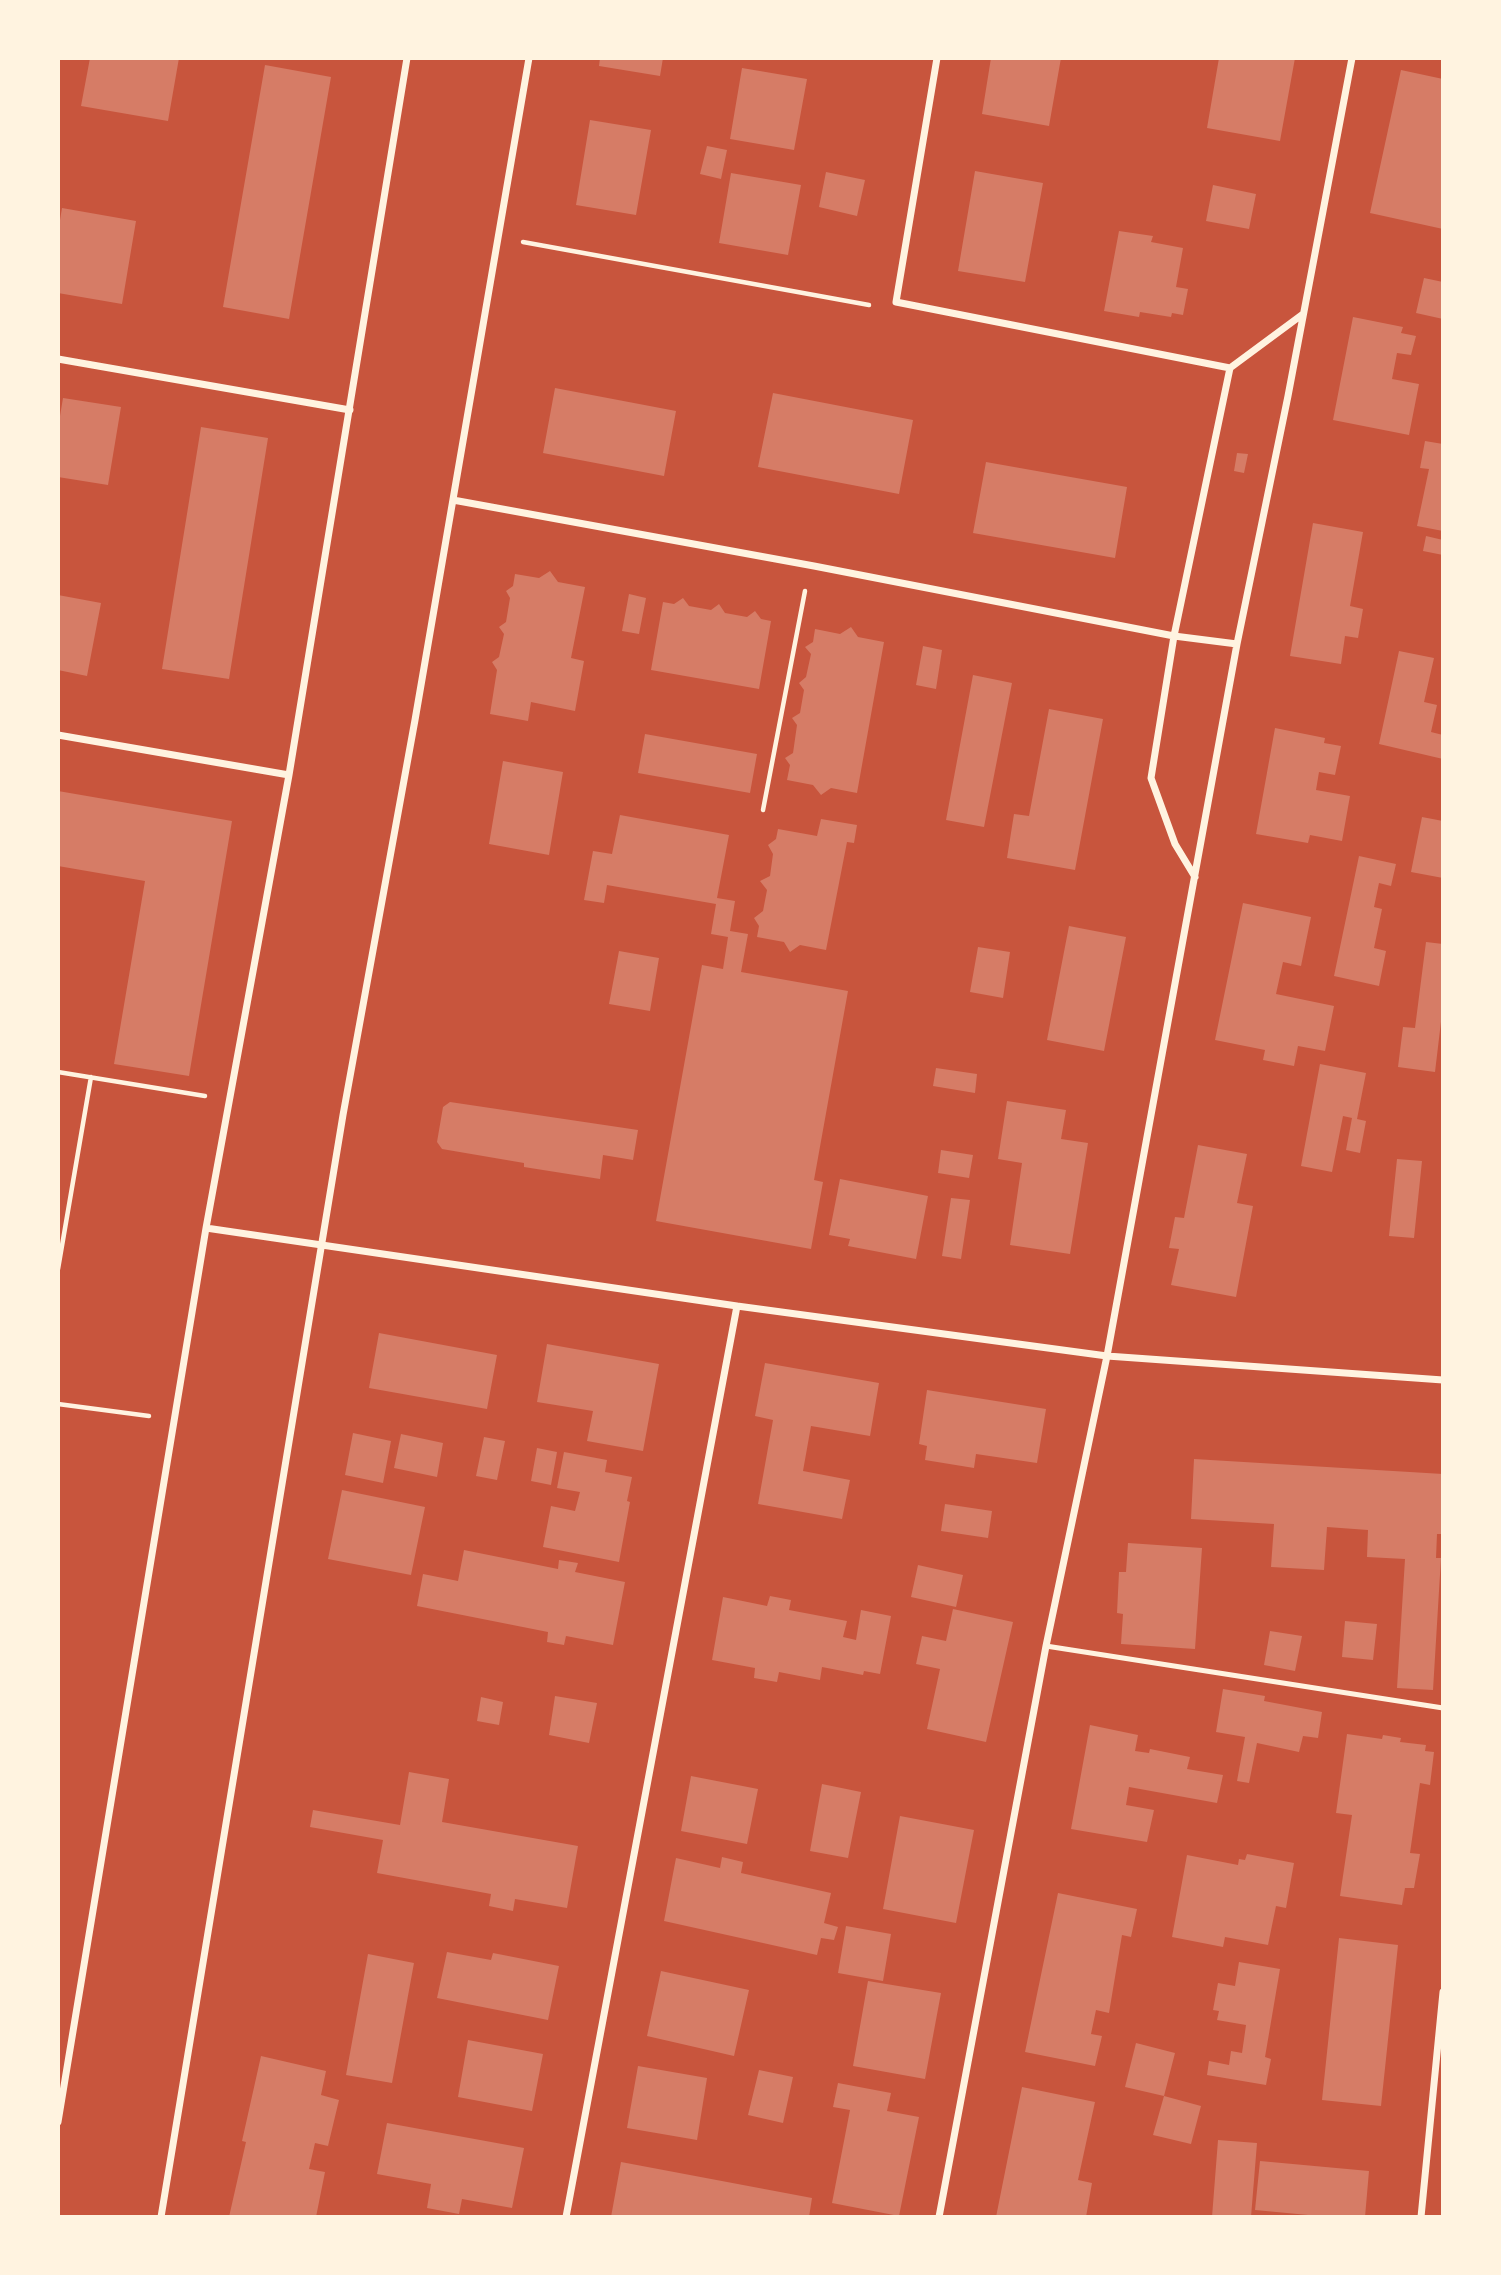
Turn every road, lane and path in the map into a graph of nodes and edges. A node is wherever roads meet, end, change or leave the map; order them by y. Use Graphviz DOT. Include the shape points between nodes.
graph roads {
  1 [pos="407,58"];
  2 [pos="529,58"];
  3 [pos="937,58"];
  4 [pos="1352,58"];
  5 [pos="498,237"];
  6 [pos="896,302"];
  7 [pos="1303,313"];
  8 [pos="58,359"];
  9 [pos="1230,368"];
  10 [pos="350,410"];
  11 [pos="453,500"];
  12 [pos="810,566"];
  13 [pos="1174,636"];
  14 [pos="1237,644"];
  15 [pos="58,735"];
  16 [pos="289,775"];
  17 [pos="763,810"];
  18 [pos="1195,877"];
  19 [pos="58,1072"];
  20 [pos="91,1077"];
  21 [pos="230,1100"];
  22 [pos="206,1228"];
  23 [pos="322,1245"];
  24 [pos="58,1269"];
  25 [pos="737,1306"];
  26 [pos="1107,1356"];
  27 [pos="1443,1380"];
  28 [pos="58,1404"];
  29 [pos="174,1420"];
  30 [pos="1046,1646"];
  31 [pos="1443,1708"];
  32 [pos="1443,1992"];
  33 [pos="58,2122"];
  34 [pos="161,2217"];
  35 [pos="566,2217"];
  36 [pos="939,2217"];
  37 [pos="1421,2217"];
  1 -- 10 [label="street"];
  2 -- 5 [label="street"];
  3 -- 6 [label="street"];
  4 -- 7 [label="street"];
  5 -- 6 [label="path" via="865,305"];
  5 -- 11 [label="street"];
  6 -- 9 [label="street"];
  7 -- 9 [label="street"];
  7 -- 14 [label="street"];
  8 -- 10 [label="street"];
  9 -- 13 [label="street"];
  10 -- 16 [label="street"];
  11 -- 12 [label="street"];
  11 -- 23 [label="street"];
  12 -- 13 [label="street"];
  12 -- 17 [label="path"];
  13 -- 14 [label="street"];
  13 -- 18 [label="street" via="1151,778 1175,844"];
  14 -- 18 [label="street"];
  15 -- 16 [label="street"];
  16 -- 21 [label="street"];
  18 -- 26 [label="street"];
  19 -- 20 [label="path"];
  20 -- 21 [label="path"];
  20 -- 24 [label="path"];
  21 -- 22 [label="street"];
  22 -- 23 [label="street"];
  22 -- 29 [label="street"];
  23 -- 25 [label="street"];
  23 -- 34 [label="street"];
  25 -- 26 [label="street"];
  25 -- 35 [label="street"];
  26 -- 27 [label="street"];
  26 -- 30 [label="street"];
  28 -- 29 [label="path"];
  29 -- 33 [label="street"];
  30 -- 31 [label="lane"];
  30 -- 36 [label="street"];
  32 -- 37 [label="street"];
}
